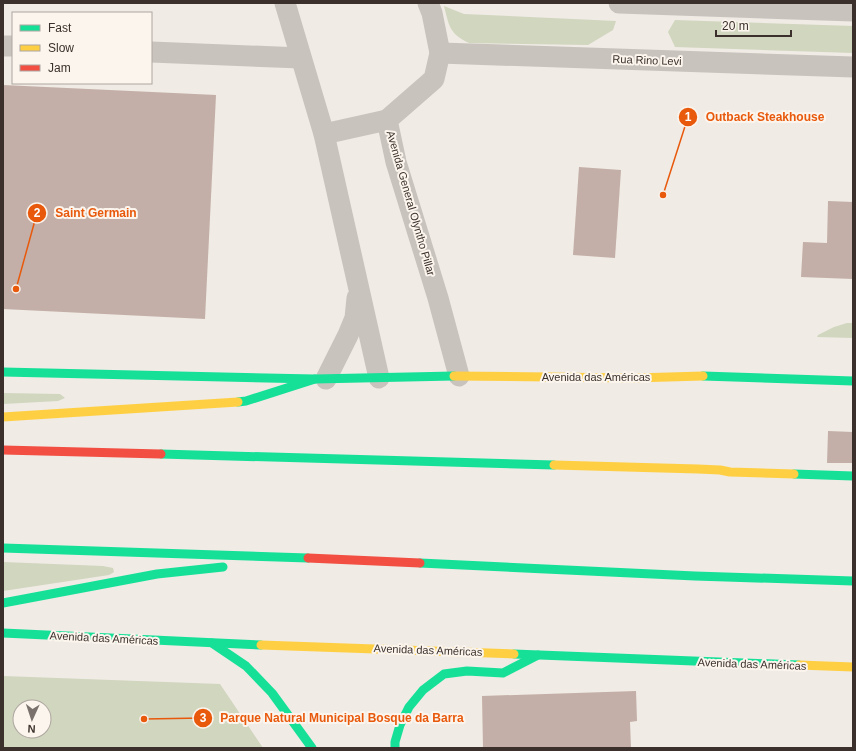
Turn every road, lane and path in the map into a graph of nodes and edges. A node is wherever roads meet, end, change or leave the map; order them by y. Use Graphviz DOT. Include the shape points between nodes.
graph roads {
  1 [pos="285,3"];
  2 [pos="428,3"];
  3 [pos="619,3"];
  4 [pos="853,11"];
  5 [pos="152,52"];
  6 [pos="440,53"];
  7 [pos="301,58"];
  8 [pos="853,67"];
  9 [pos="387,120"];
  10 [pos="324,134"];
  11 [pos="358,285"];
  12 [pos="3,372"];
  13 [pos="459,376"];
  14 [pos="379,378"];
  15 [pos="320,379"];
  16 [pos="853,381"];
  17 [pos="3,417"];
  18 [pos="3,450"];
  19 [pos="853,476"];
  20 [pos="3,548"];
  21 [pos="301,558"];
  22 [pos="853,581"];
  23 [pos="3,603"];
  24 [pos="3,633"];
  25 [pos="212,643"];
  26 [pos="539,654"];
  27 [pos="853,667"];
  28 [pos="312,748"];
  29 [pos="395,748"];
  1 -- 7 [label="street"];
  2 -- 6 [label="street, Avenida General Olyntho Pillar"];
  3 -- 4 [label="street"];
  5 -- 7 [label="street"];
  6 -- 8 [label="street, Rua Rino Levi"];
  6 -- 9 [label="street, Avenida General Olyntho Pillar" via="434,79"];
  7 -- 10 [label="street"];
  9 -- 10 [label="street"];
  9 -- 13 [label="street, Avenida General Olyntho Pillar" via="396,162"];
  10 -- 11 [label="street"];
  11 -- 14 [label="street"];
  11 -- 15 [label="street" via="355,318 348,335"];
  12 -- 15 [label="main road, Avenida das Américas"];
  13 -- 14 [label="main road, Avenida das Américas"];
  13 -- 16 [label="main road, Avenida das Américas" via="698,376"];
  14 -- 15 [label="main road, Avenida das Américas"];
  15 -- 17 [label="main road" via="246,401"];
  18 -- 19 [label="main road" via="698,469"];
  20 -- 21 [label="main road"];
  21 -- 22 [label="main road"];
  21 -- 23 [label="main road" via="156,574"];
  24 -- 25 [label="main road, Avenida das Américas"];
  25 -- 26 [label="main road, Avenida das Américas"];
  25 -- 28 [label="main road" via="246,666 272,693"];
  26 -- 27 [label="main road, Avenida das Américas"];
  26 -- 29 [label="main road" via="503,673 467,671 444,674 423,690 409,707 400,725"];
}
